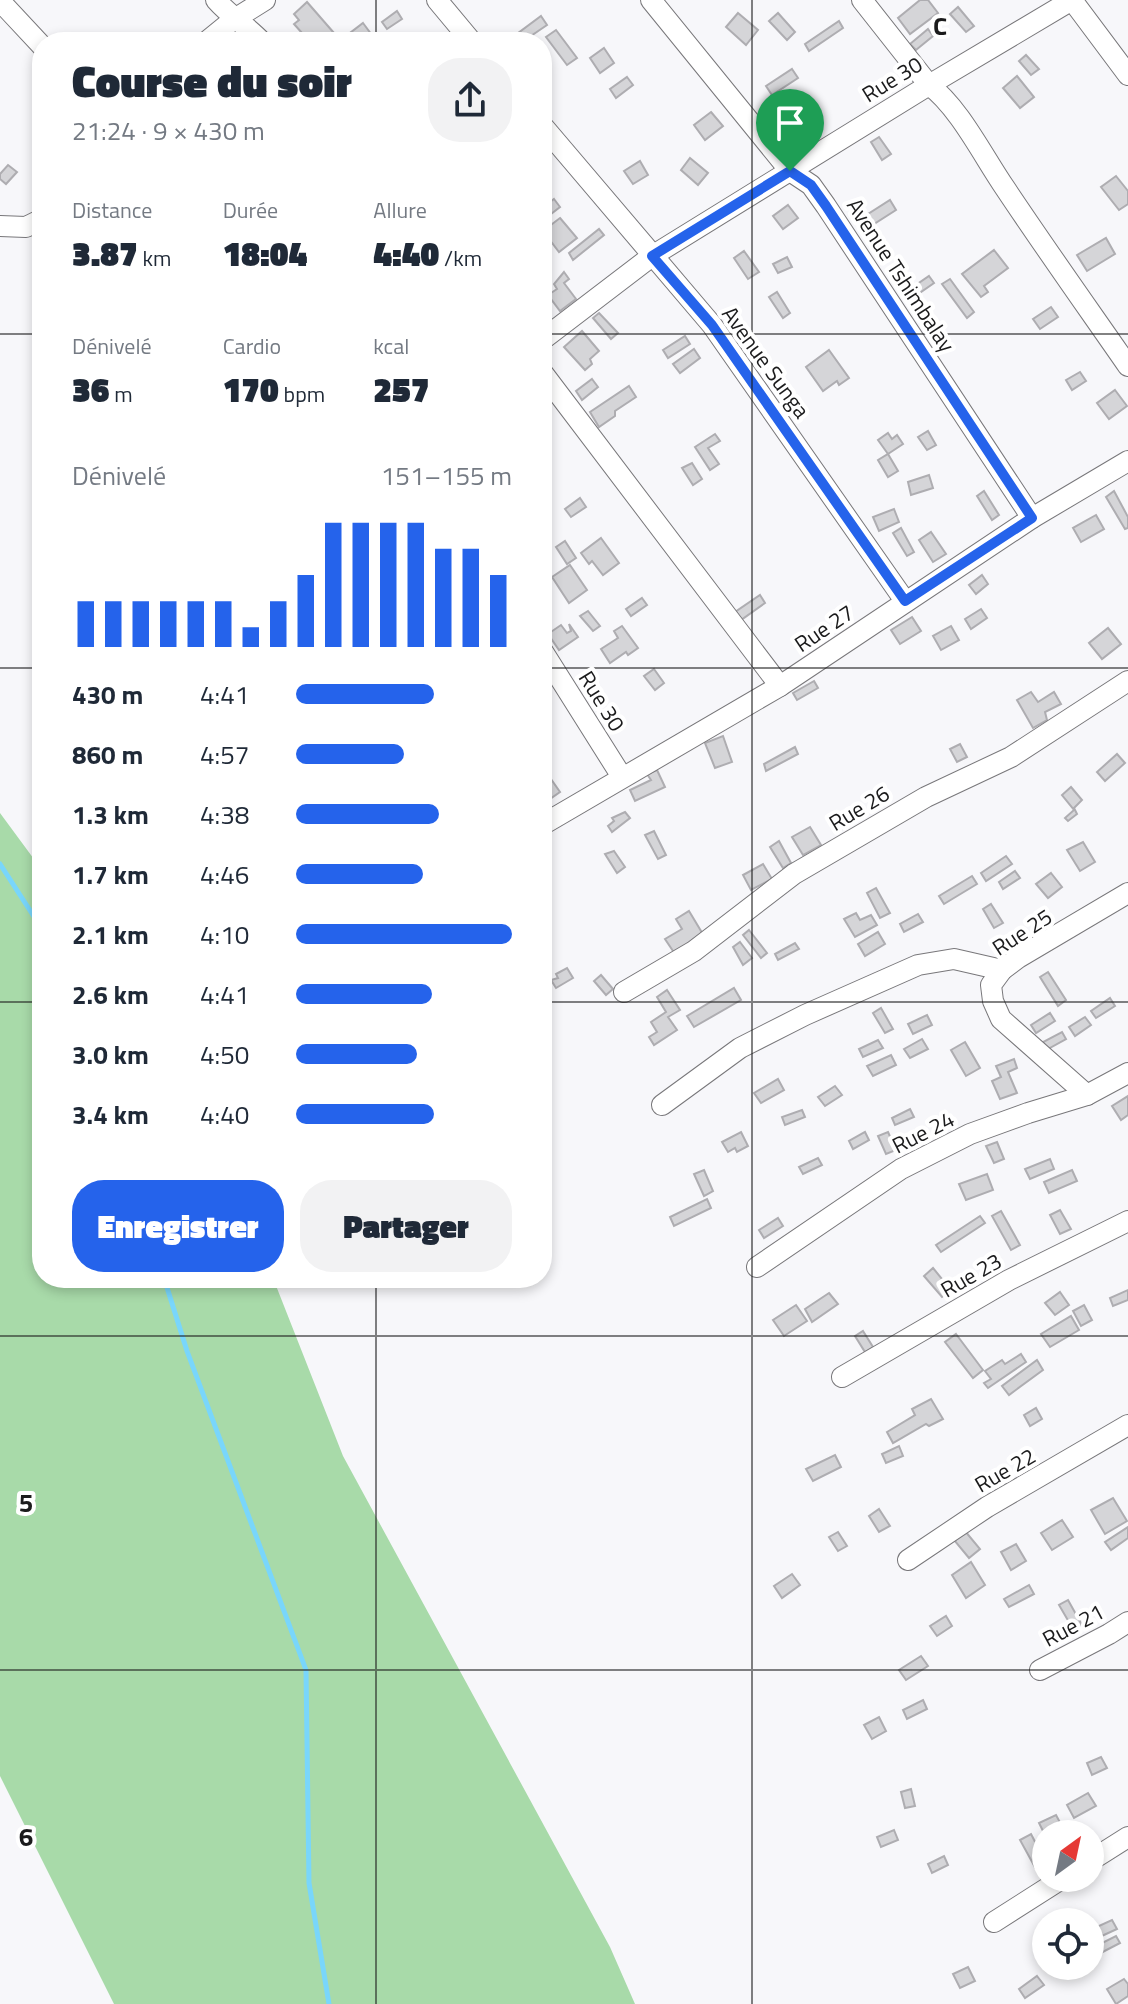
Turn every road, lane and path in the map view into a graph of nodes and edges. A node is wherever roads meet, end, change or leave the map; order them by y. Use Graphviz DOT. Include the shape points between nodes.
graph roads {
  1 [pos="216,0"];
  2 [pos="265,0"];
  3 [pos="437,0"];
  4 [pos="651,0"];
  5 [pos="862,0"];
  6 [pos="1072,0"];
  7 [pos="1,4"];
  8 [pos="233,20"];
  9 [pos="218,32"];
  10 [pos="252,32"];
  11 [pos="464,32"];
  12 [pos="32,36"];
  13 [pos="1128,75"];
  14 [pos="929,85"];
  15 [pos="552,137"];
  16 [pos="790,171"];
  17 [pos="32,224"];
  18 [pos="0,226"];
  19 [pos="652,256"];
  20 [pos="552,332"];
  21 [pos="1128,366"];
  22 [pos="552,385"];
  23 [pos="1128,461"];
  24 [pos="1032,518"];
  25 [pos="905,601"];
  26 [pos="552,666"];
  27 [pos="1128,681"];
  28 [pos="780,686"];
  29 [pos="622,777"];
  30 [pos="552,819"];
  31 [pos="1128,893"];
  32 [pos="1002,970"];
  33 [pos="624,992"];
  34 [pos="1128,1073"];
  35 [pos="1087,1095"];
  36 [pos="662,1105"];
  37 [pos="1128,1221"];
  38 [pos="757,1267"];
  39 [pos="842,1377"];
  40 [pos="1128,1425"];
  41 [pos="908,1560"];
  42 [pos="1128,1622"];
  43 [pos="1040,1670"];
  44 [pos="1128,1837"];
  45 [pos="1104,1852"];
  46 [pos="1041,1892"];
  47 [pos="994,1922"];
  1 -- 8 [label="street"];
  2 -- 8 [label="street"];
  3 -- 11 [label="street"];
  4 -- 16 [label="street, Avenue Tshimbalay"];
  5 -- 14 [label="street"];
  6 -- 13 [label="street"];
  6 -- 14 [label="street, Rue 30"];
  7 -- 12 [label="street"];
  8 -- 9 [label="street"];
  8 -- 10 [label="street"];
  14 -- 16 [label="street, Rue 30"];
  14 -- 21 [label="street" via="954,110"];
  15 -- 19 [label="street, Avenue Sunga"];
  16 -- 19 [label="street, Rue 30"];
  16 -- 24 [label="street, Avenue Tshimbalay" via="811,185 826,206"];
  17 -- 18 [label="street"];
  19 -- 20 [label="street, Rue 30"];
  19 -- 25 [label="street, Avenue Sunga" via="712,325"];
  22 -- 28 [label="street"];
  23 -- 24 [label="street, Rue 27"];
  24 -- 25 [label="street, Rue 27"];
  25 -- 28 [label="street, Rue 27"];
  26 -- 29 [label="street, Rue 30"];
  27 -- 33 [label="street, Rue 26" via="1011,757 926,797 794,874 694,951"];
  28 -- 29 [label="street, Rue 27"];
  29 -- 30 [label="street, Rue 27"];
  31 -- 32 [label="street, Rue 25"];
  32 -- 35 [label="street, Rue 25" via="991,985 1001,1019"];
  32 -- 36 [label="street" via="954,959 918,965 740,1048"];
  34 -- 35 [label="street, Rue 24"];
  35 -- 38 [label="street, Rue 24" via="970,1134 901,1169"];
  37 -- 39 [label="street, Rue 23" via="1009,1280"];
  40 -- 41 [label="street, Rue 22"];
  42 -- 43 [label="street, Rue 21"];
  44 -- 45 [label="street"];
  46 -- 47 [label="street"];
}
